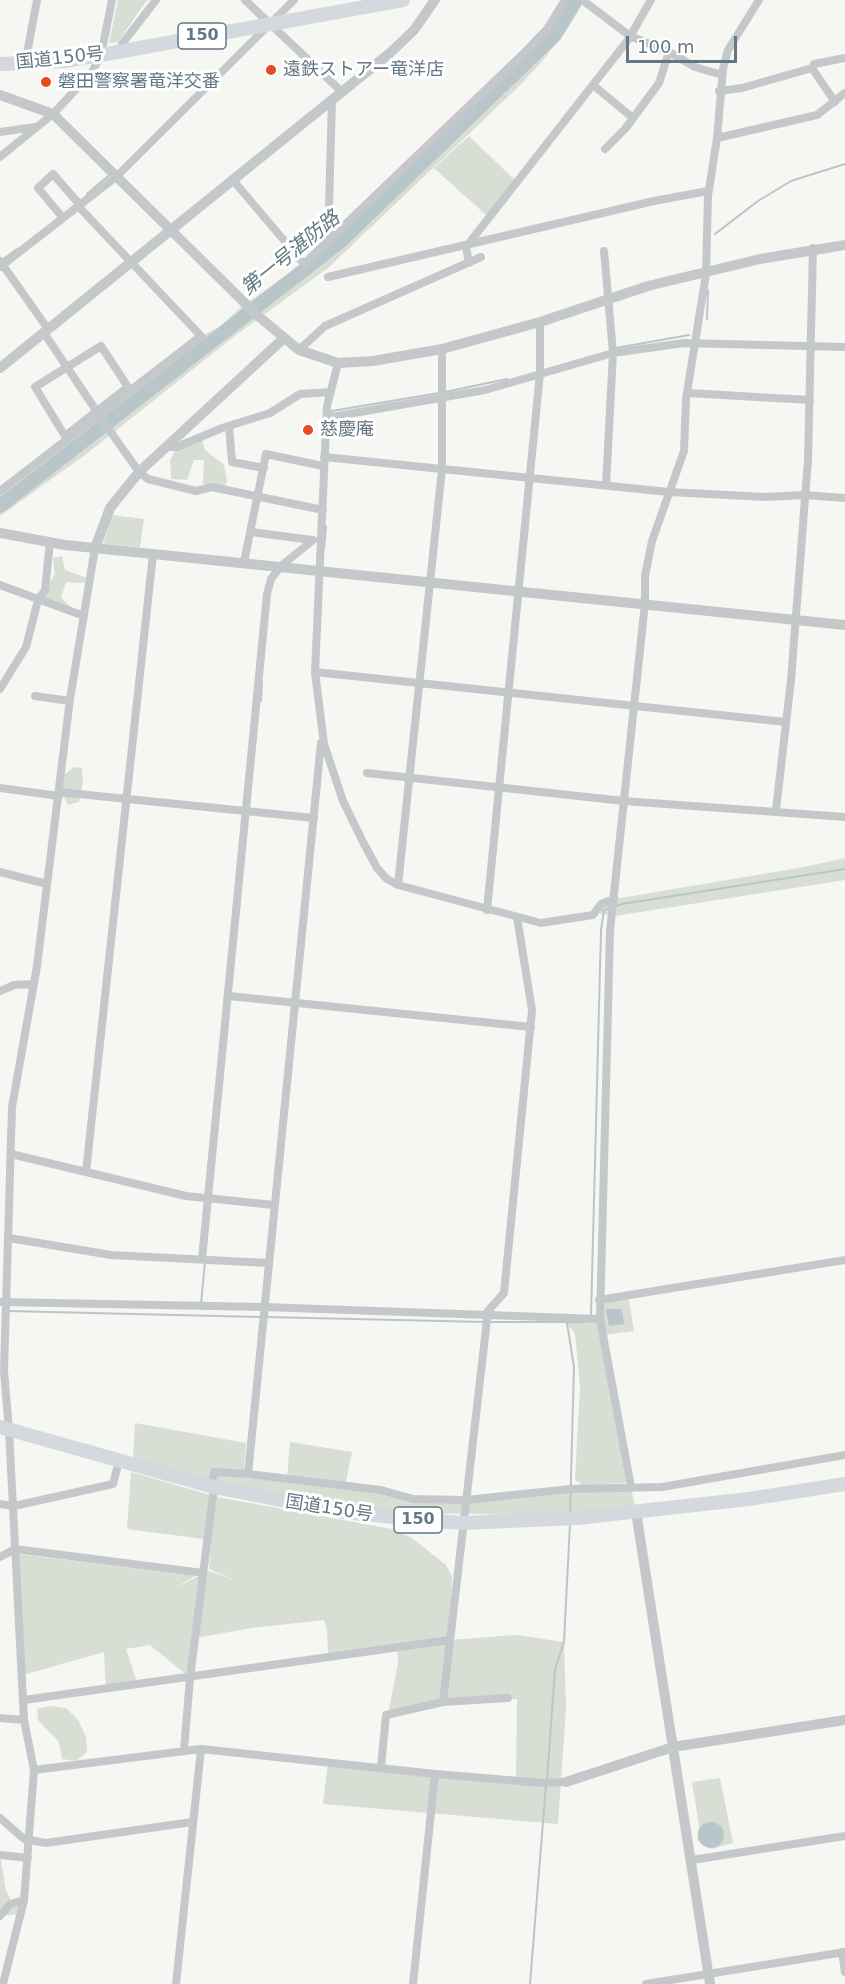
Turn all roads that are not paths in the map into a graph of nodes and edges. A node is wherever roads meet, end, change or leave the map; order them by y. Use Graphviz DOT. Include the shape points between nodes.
graph roads {
  1 [pos="37,0"];
  2 [pos="112,0"];
  3 [pos="156,0"];
  4 [pos="245,0"];
  5 [pos="294,0"];
  6 [pos="403,0"];
  7 [pos="435,0"];
  8 [pos="565,0"];
  9 [pos="651,0"];
  10 [pos="759,0"];
  11 [pos="585,2"];
  12 [pos="272,24"];
  13 [pos="630,36"];
  14 [pos="121,51"];
  15 [pos="669,52"];
  16 [pos="101,56"];
  17 [pos="845,58"];
  18 [pos="0,64"];
  19 [pos="25,64"];
  20 [pos="812,68"];
  21 [pos="722,75"];
  22 [pos="592,85"];
  23 [pos="341,91"];
  24 [pos="719,91"];
  25 [pos="845,93"];
  26 [pos="0,95"];
  27 [pos="332,99"];
  28 [pos="835,102"];
  29 [pos="53,114"];
  30 [pos="633,118"];
  31 [pos="37,127"];
  32 [pos="0,132"];
  33 [pos="717,138"];
  34 [pos="605,149"];
  35 [pos="0,157"];
  36 [pos="117,176"];
  37 [pos="232,179"];
  38 [pos="708,191"];
  39 [pos="78,204"];
  40 [pos="62,217"];
  41 [pos="171,228"];
  42 [pos="328,243"];
  43 [pos="845,245"];
  44 [pos="466,247"];
  45 [pos="813,248"];
  46 [pos="604,251"];
  47 [pos="481,257"];
  48 [pos="132,261"];
  49 [pos="469,262"];
  50 [pos="1,264"];
  51 [pos="706,274"];
  52 [pos="328,277"];
  53 [pos="609,298"];
  54 [pos="540,322"];
  55 [pos="46,331"];
  56 [pos="284,338"];
  57 [pos="695,343"];
  58 [pos="811,346"];
  59 [pos="845,347"];
  60 [pos="442,349"];
  61 [pos="299,350"];
  62 [pos="613,353"];
  63 [pos="338,363"];
  64 [pos="67,367"];
  65 [pos="0,368"];
  66 [pos="540,372"];
  67 [pos="331,392"];
  68 [pos="443,393"];
  69 [pos="687,393"];
  70 [pos="810,400"];
  71 [pos="99,415"];
  72 [pos="328,417"];
  73 [pos="229,426"];
  74 [pos="167,447"];
  75 [pos="323,462"];
  76 [pos="264,468"];
  77 [pos="442,469"];
  78 [pos="139,472"];
  79 [pos="531,478"];
  80 [pos="606,485"];
  81 [pos="0,491"];
  82 [pos="669,492"];
  83 [pos="804,495"];
  84 [pos="259,496"];
  85 [pos="845,498"];
  86 [pos="323,510"];
  87 [pos="251,532"];
  88 [pos="0,533"];
  89 [pos="317,541"];
  90 [pos="50,542"];
  91 [pos="95,548"];
  92 [pos="153,554"];
  93 [pos="244,562"];
  94 [pos="280,566"];
  95 [pos="320,571"];
  96 [pos="429,581"];
  97 [pos="0,585"];
  98 [pos="520,591"];
  99 [pos="38,600"];
  100 [pos="645,603"];
  101 [pos="84,616"];
  102 [pos="796,620"];
  103 [pos="845,625"];
  104 [pos="315,672"];
  105 [pos="419,684"];
  106 [pos="0,689"];
  107 [pos="510,693"];
  108 [pos="35,696"];
  109 [pos="70,701"];
  110 [pos="634,706"];
  111 [pos="786,722"];
  112 [pos="322,733"];
  113 [pos="367,773"];
  114 [pos="410,778"];
  115 [pos="0,788"];
  116 [pos="500,788"];
  117 [pos="59,794"];
  118 [pos="127,800"];
  119 [pos="624,801"];
  120 [pos="776,810"];
  121 [pos="248,812"];
  122 [pos="845,817"];
  123 [pos="314,818"];
  124 [pos="0,872"];
  125 [pos="48,884"];
  126 [pos="398,885"];
  127 [pos="614,899"];
  128 [pos="487,910"];
  129 [pos="517,917"];
  130 [pos="34,984"];
  131 [pos="0,991"];
  132 [pos="229,996"];
  133 [pos="295,1002"];
  134 [pos="531,1027"];
  135 [pos="0,1153"];
  136 [pos="11,1155"];
  137 [pos="86,1172"];
  138 [pos="209,1198"];
  139 [pos="274,1204"];
  140 [pos="6,1233"];
  141 [pos="202,1259"];
  142 [pos="845,1260"];
  143 [pos="268,1263"];
  144 [pos="599,1300"];
  145 [pos="3,1302"];
  146 [pos="264,1307"];
  147 [pos="488,1316"];
  148 [pos="592,1319"];
  149 [pos="5,1429"];
  150 [pos="845,1455"];
  151 [pos="119,1461"];
  152 [pos="248,1474"];
  153 [pos="845,1484"];
  154 [pos="213,1487"];
  155 [pos="631,1487"];
  156 [pos="466,1500"];
  157 [pos="0,1504"];
  158 [pos="14,1506"];
  159 [pos="636,1512"];
  160 [pos="463,1523"];
  161 [pos="15,1550"];
  162 [pos="0,1557"];
  163 [pos="202,1573"];
  164 [pos="449,1640"];
  165 [pos="190,1678"];
  166 [pos="508,1698"];
  167 [pos="24,1700"];
  168 [pos="443,1702"];
  169 [pos="0,1718"];
  170 [pos="24,1720"];
  171 [pos="845,1720"];
  172 [pos="674,1747"];
  173 [pos="201,1749"];
  174 [pos="184,1750"];
  175 [pos="381,1767"];
  176 [pos="34,1770"];
  177 [pos="435,1774"];
  178 [pos="566,1782"];
  179 [pos="0,1818"];
  180 [pos="192,1822"];
  181 [pos="845,1836"];
  182 [pos="30,1841"];
  183 [pos="0,1855"];
  184 [pos="28,1858"];
  185 [pos="692,1860"];
  186 [pos="24,1900"];
  187 [pos="0,1916"];
  188 [pos="843,1952"];
  189 [pos="4,1965"];
  190 [pos="845,1972"];
  191 [pos="709,1979"];
  192 [pos="3,1984"];
  193 [pos="176,1984"];
  194 [pos="413,1984"];
  195 [pos="646,1984"];
  1 -- 19 [label="street"];
  2 -- 16 [label="street"];
  3 -- 14 [label="street" via="122,44"];
  4 -- 12 [label="street"];
  5 -- 12 [label="street"];
  6 -- 12 [label="highway, 国道150号 / 150"];
  7 -- 23 [label="street" via="414,30"];
  8 -- 42 [label="street" via="533,44"];
  9 -- 13 [label="street"];
  10 -- 21 [label="street" via="728,50"];
  11 -- 13 [label="street"];
  12 -- 14 [label="highway, 国道150号 / 150"];
  12 -- 23 [label="street"];
  12 -- 36 [label="street"];
  13 -- 15 [label="street"];
  13 -- 22 [label="street"];
  14 -- 16 [label="highway, 国道150号 / 150"];
  15 -- 21 [label="street" via="695,67"];
  15 -- 30 [label="street" via="659,83"];
  16 -- 19 [label="highway, 国道150号 / 150"];
  16 -- 29 [label="street" via="92,72"];
  17 -- 20 [label="street" via="814,64"];
  18 -- 19 [label="highway, 国道150号 / 150"];
  20 -- 24 [label="street"];
  20 -- 28 [label="street"];
  21 -- 24 [label="street"];
  22 -- 30 [label="street"];
  22 -- 44 [label="street"];
  23 -- 27 [label="street"];
  24 -- 33 [label="street"];
  25 -- 28 [label="street"];
  26 -- 29 [label="street"];
  27 -- 37 [label="street"];
  27 -- 42 [label="street"];
  28 -- 33 [label="street" via="817,115"];
  29 -- 31 [label="street"];
  29 -- 36 [label="street"];
  30 -- 34 [label="street"];
  31 -- 32 [label="street"];
  31 -- 35 [label="street"];
  33 -- 38 [label="street"];
  36 -- 39 [label="street"];
  36 -- 41 [label="street"];
  37 -- 41 [label="street"];
  37 -- 42 [label="street" via="304,264"];
  38 -- 44 [label="street"];
  38 -- 51 [label="street"];
  39 -- 40 [label="street"];
  39 -- 40 [label="street" via="53,174 38,188"];
  39 -- 48 [label="street"];
  40 -- 50 [label="street"];
  41 -- 48 [label="street"];
  41 -- 56 [label="street"];
  43 -- 45 [label="street"];
  44 -- 49 [label="street"];
  44 -- 52 [label="street"];
  45 -- 51 [label="street"];
  45 -- 58 [label="street"];
  46 -- 53 [label="street"];
  47 -- 49 [label="street"];
  48 -- 55 [label="street"];
  48 -- 71 [label="street" via="201,336"];
  49 -- 61 [label="street" via="325,326"];
  50 -- 55 [label="street"];
  51 -- 53 [label="street"];
  51 -- 57 [label="street"];
  53 -- 54 [label="street"];
  53 -- 62 [label="street"];
  54 -- 60 [label="street"];
  54 -- 66 [label="street"];
  55 -- 64 [label="street"];
  55 -- 65 [label="street"];
  56 -- 61 [label="street"];
  56 -- 74 [label="street"];
  57 -- 58 [label="street"];
  57 -- 62 [label="street"];
  57 -- 69 [label="street"];
  58 -- 59 [label="street"];
  58 -- 70 [label="street"];
  60 -- 63 [label="street" via="374,362"];
  60 -- 68 [label="street"];
  61 -- 63 [label="street"];
  62 -- 66 [label="street"];
  62 -- 80 [label="street"];
  63 -- 67 [label="street"];
  64 -- 71 [label="street"];
  64 -- 71 [label="street" via="100,346 128,387"];
  64 -- 71 [label="street" via="35,387 66,436"];
  66 -- 68 [label="street" via="485,390"];
  66 -- 79 [label="street"];
  67 -- 72 [label="street"];
  67 -- 73 [label="street" via="292,397 280,409"];
  68 -- 72 [label="street"];
  68 -- 77 [label="street"];
  69 -- 70 [label="street"];
  69 -- 82 [label="street" via="684,451"];
  70 -- 83 [label="street"];
  71 -- 78 [label="street"];
  71 -- 81 [label="street"];
  72 -- 75 [label="street"];
  73 -- 74 [label="street" via="177,447"];
  73 -- 76 [label="street" via="232,462"];
  74 -- 78 [label="street"];
  75 -- 76 [label="street" via="266,454"];
  75 -- 77 [label="street"];
  75 -- 86 [label="street"];
  76 -- 84 [label="street"];
  77 -- 79 [label="street"];
  77 -- 96 [label="street"];
  78 -- 84 [label="street" via="148,479 196,491 212,487"];
  78 -- 91 [label="street" via="110,508"];
  79 -- 80 [label="street"];
  79 -- 98 [label="street"];
  80 -- 82 [label="street"];
  82 -- 83 [label="street"];
  82 -- 100 [label="street" via="647,558"];
  83 -- 85 [label="street"];
  83 -- 102 [label="street"];
  84 -- 86 [label="street"];
  84 -- 87 [label="street"];
  86 -- 89 [label="street"];
  87 -- 89 [label="street"];
  87 -- 93 [label="street"];
  88 -- 90 [label="street"];
  89 -- 94 [label="street"];
  89 -- 95 [label="street"];
  90 -- 91 [label="street"];
  90 -- 99 [label="street" via="45,590"];
  91 -- 92 [label="street"];
  91 -- 101 [label="street"];
  92 -- 93 [label="street"];
  92 -- 118 [label="street"];
  93 -- 94 [label="street"];
  94 -- 95 [label="street"];
  94 -- 121 [label="street" via="267,594"];
  95 -- 96 [label="street"];
  95 -- 104 [label="street"];
  96 -- 98 [label="street"];
  96 -- 105 [label="street"];
  97 -- 99 [label="street"];
  98 -- 100 [label="street"];
  98 -- 107 [label="street"];
  99 -- 101 [label="street"];
  99 -- 106 [label="street" via="26,647"];
  100 -- 102 [label="street"];
  100 -- 110 [label="street"];
  101 -- 109 [label="street"];
  102 -- 103 [label="street"];
  102 -- 111 [label="street"];
  104 -- 105 [label="street"];
  104 -- 112 [label="street"];
  105 -- 107 [label="street"];
  105 -- 114 [label="street"];
  107 -- 110 [label="street"];
  107 -- 116 [label="street"];
  108 -- 109 [label="street"];
  109 -- 117 [label="street"];
  110 -- 111 [label="street"];
  110 -- 119 [label="street"];
  111 -- 120 [label="street"];
  112 -- 123 [label="street"];
  112 -- 126 [label="street" via="344,801 363,842 377,868"];
  113 -- 114 [label="street"];
  114 -- 116 [label="street"];
  114 -- 126 [label="street"];
  115 -- 117 [label="street"];
  116 -- 119 [label="street"];
  116 -- 128 [label="street"];
  117 -- 118 [label="street"];
  117 -- 125 [label="street"];
  118 -- 121 [label="street"];
  118 -- 137 [label="street"];
  119 -- 120 [label="street"];
  119 -- 127 [label="street"];
  120 -- 122 [label="street"];
  121 -- 123 [label="street"];
  121 -- 132 [label="street"];
  123 -- 133 [label="street"];
  124 -- 125 [label="street"];
  125 -- 130 [label="street"];
  126 -- 128 [label="street"];
  127 -- 129 [label="street" via="602,904 593,915 541,922"];
  127 -- 144 [label="street"];
  128 -- 129 [label="street"];
  129 -- 134 [label="street" via="532,1010"];
  130 -- 131 [label="street" via="14,985"];
  130 -- 136 [label="street" via="12,1107"];
  132 -- 133 [label="street"];
  132 -- 138 [label="street"];
  133 -- 134 [label="street"];
  133 -- 139 [label="street"];
  134 -- 147 [label="street" via="504,1293"];
  135 -- 136 [label="street"];
  136 -- 137 [label="street"];
  136 -- 140 [label="street"];
  137 -- 138 [label="street"];
  138 -- 139 [label="street"];
  138 -- 141 [label="street"];
  139 -- 143 [label="street"];
  140 -- 141 [label="street" via="111,1255"];
  140 -- 145 [label="street"];
  141 -- 143 [label="street"];
  142 -- 144 [label="street"];
  143 -- 146 [label="street"];
  144 -- 148 [label="street"];
  145 -- 146 [label="street"];
  145 -- 149 [label="street"];
  146 -- 147 [label="street"];
  146 -- 152 [label="street"];
  147 -- 148 [label="street"];
  147 -- 156 [label="street"];
  148 -- 155 [label="street"];
  149 -- 151 [label="highway, 国道150号 / 150"];
  149 -- 158 [label="street"];
  150 -- 155 [label="street" via="662,1487"];
  151 -- 154 [label="highway, 国道150号 / 150"];
  151 -- 158 [label="street" via="113,1484"];
  152 -- 154 [label="street" via="214,1472"];
  152 -- 156 [label="street" via="381,1490 413,1499"];
  153 -- 159 [label="highway, 国道150号 / 150"];
  154 -- 160 [label="highway, 国道150号 / 150" via="342,1512"];
  154 -- 163 [label="street"];
  155 -- 156 [label="street"];
  156 -- 160 [label="street"];
  157 -- 158 [label="street"];
  158 -- 161 [label="street"];
  159 -- 160 [label="highway, 国道150号 / 150"];
  159 -- 172 [label="street"];
  160 -- 164 [label="street"];
  161 -- 162 [label="street"];
  161 -- 163 [label="street"];
  161 -- 167 [label="street"];
  163 -- 165 [label="street"];
  164 -- 165 [label="street"];
  164 -- 168 [label="street"];
  165 -- 167 [label="street"];
  165 -- 174 [label="street"];
  166 -- 168 [label="street"];
  167 -- 170 [label="street"];
  168 -- 175 [label="street" via="386,1715"];
  169 -- 170 [label="street"];
  170 -- 176 [label="street"];
  171 -- 172 [label="street"];
  172 -- 178 [label="street"];
  172 -- 185 [label="street"];
  173 -- 174 [label="street"];
  173 -- 175 [label="street"];
  173 -- 180 [label="street"];
  174 -- 176 [label="street"];
  175 -- 177 [label="street"];
  176 -- 182 [label="street"];
  177 -- 178 [label="street"];
  177 -- 194 [label="street"];
  179 -- 182 [label="street"];
  180 -- 182 [label="street" via="46,1843"];
  180 -- 193 [label="street"];
  181 -- 185 [label="street"];
  182 -- 184 [label="street"];
  183 -- 184 [label="street"];
  184 -- 186 [label="street"];
  185 -- 191 [label="street"];
  186 -- 187 [label="street" via="10,1904"];
  186 -- 189 [label="street"];
  188 -- 190 [label="street"];
  188 -- 191 [label="street"];
  189 -- 192 [label="street"];
  191 -- 195 [label="street"];
}
